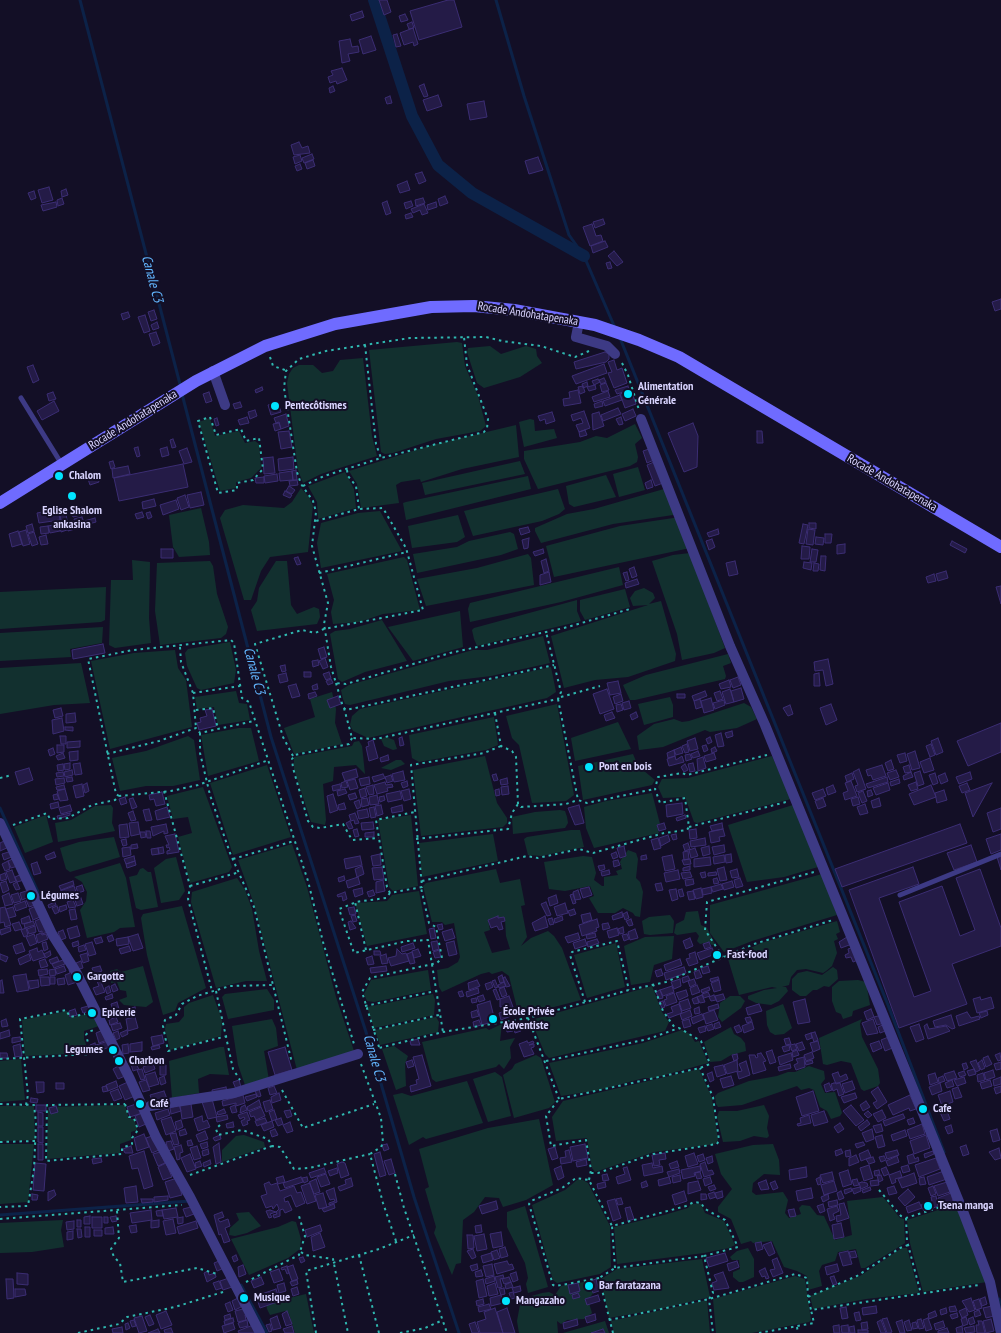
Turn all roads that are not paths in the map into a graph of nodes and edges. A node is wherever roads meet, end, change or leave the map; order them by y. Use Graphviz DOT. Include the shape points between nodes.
graph roads {
  1 [pos="579,322"];
  2 [pos="615,354"];
  3 [pos="213,371"];
  4 [pos="20,398"];
  5 [pos="225,406"];
  6 [pos="640,417"];
  7 [pos="62,464"];
  8 [pos="0,504"];
  9 [pos="1001,546"];
  10 [pos="0,823"];
  11 [pos="1001,854"];
  12 [pos="900,895"];
  13 [pos="358,1055"];
  14 [pos="150,1106"];
  15 [pos="260,1333"];
  16 [pos="1001,1333"];
  1 -- 2 [label="street" via="576,337 610,347"];
  1 -- 3 [label="main road, Rocade Andohatapenaka" via="514,310 474,306 430,307 335,324 266,346"];
  1 -- 9 [label="main road, Rocade Andohatapenaka" via="639,340 679,357"];
  3 -- 5 [label="street"];
  3 -- 7 [label="main road, Rocade Andohatapenaka"];
  4 -- 7 [label="lane"];
  6 -- 16 [label="street" via="730,646 964,1214 990,1282"];
  7 -- 8 [label="main road, Rocade Andohatapenaka"];
  10 -- 15 [label="street" via="52,934 76,972 156,1137"];
  11 -- 12 [label="lane"];
  13 -- 14 [label="street" via="234,1093"];
}
